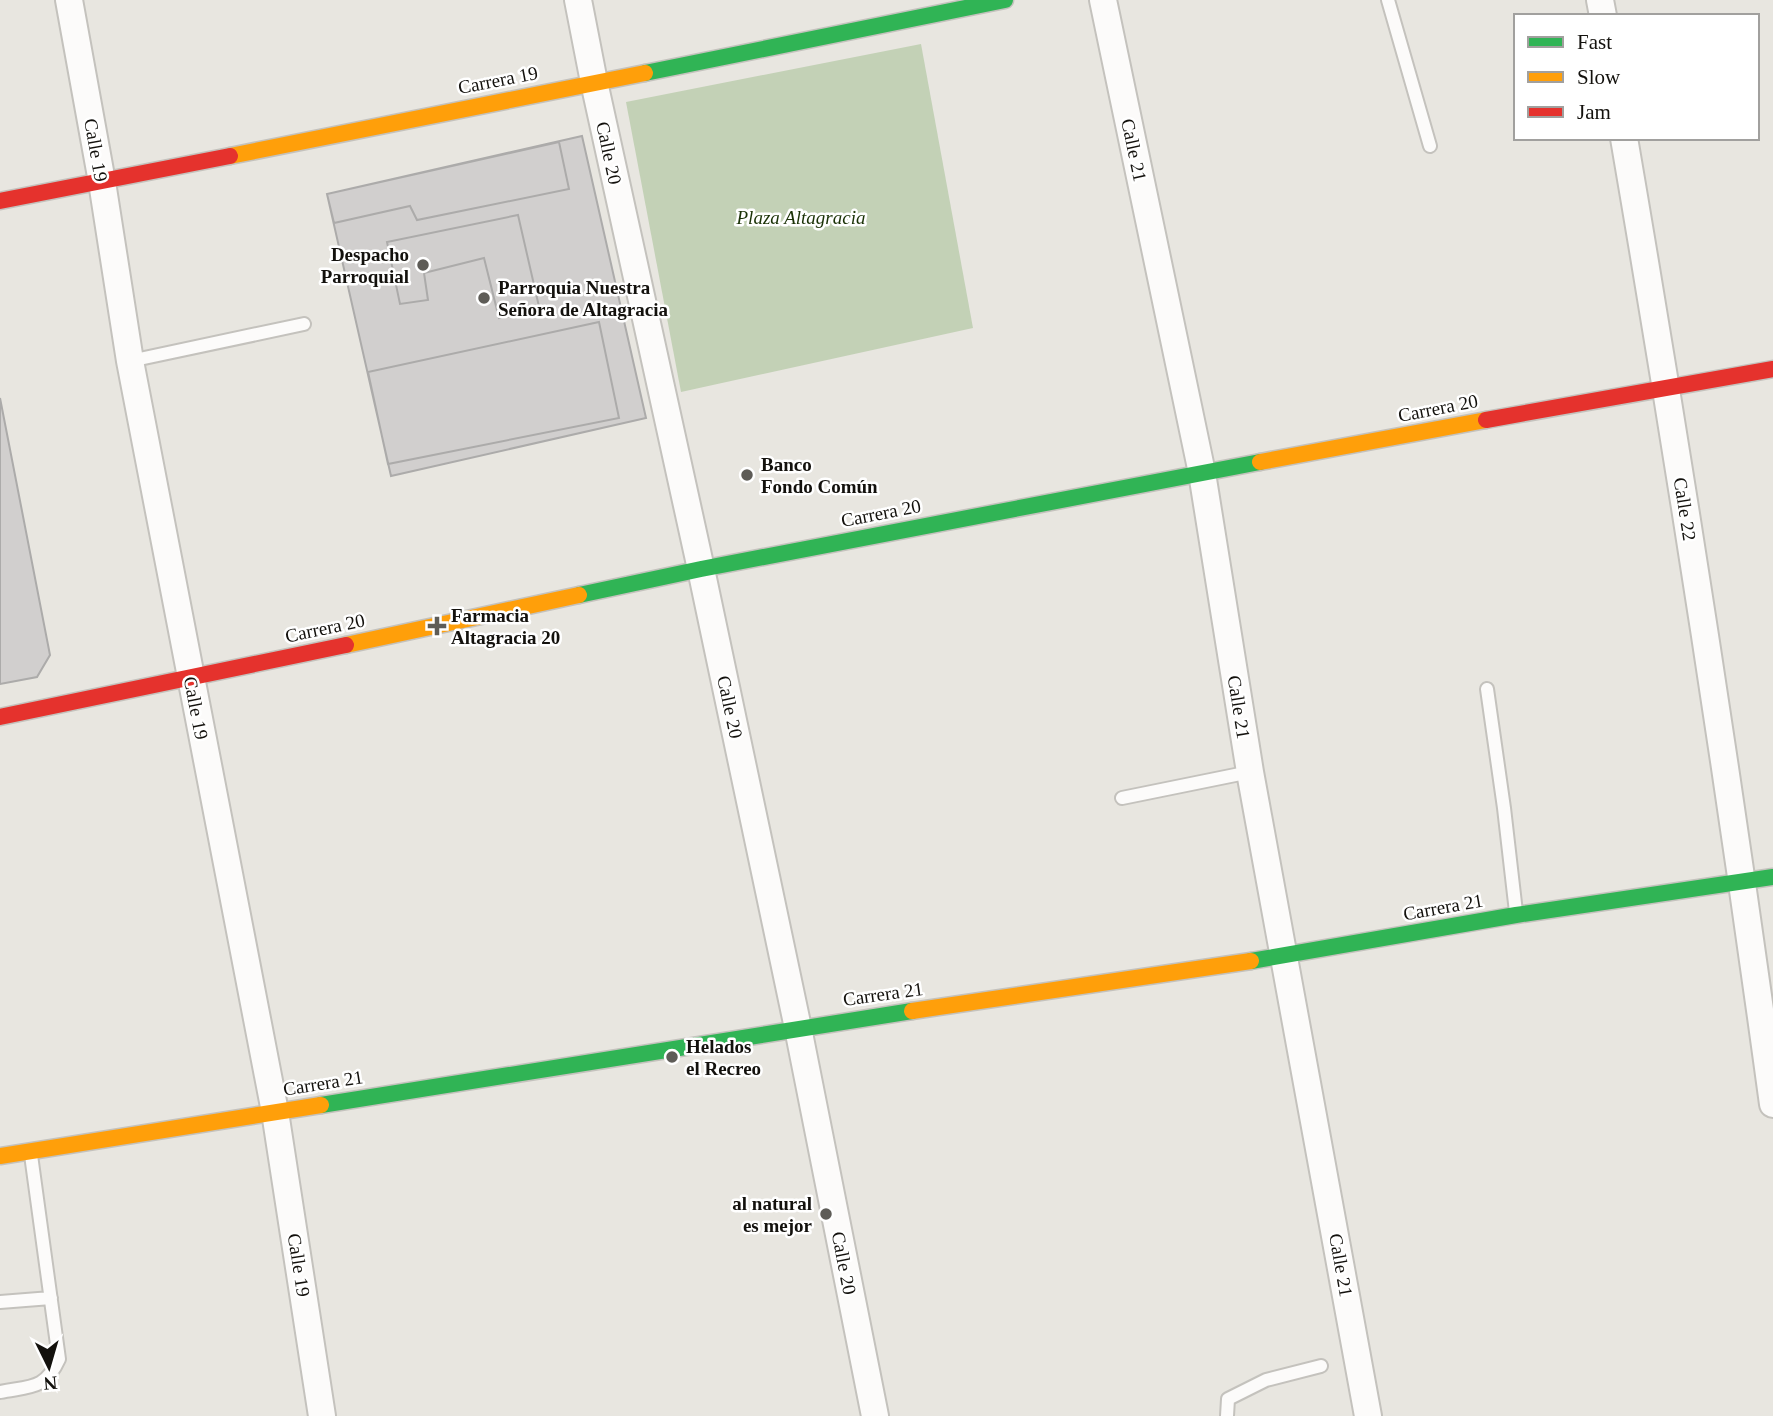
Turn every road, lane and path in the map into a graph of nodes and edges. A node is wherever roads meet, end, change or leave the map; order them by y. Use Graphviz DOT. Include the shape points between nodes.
graph roads {
  1 [pos="69,0"];
  2 [pos="578,0"];
  3 [pos="1005,0"];
  4 [pos="1102,0"];
  5 [pos="1388,0"];
  6 [pos="594,82"];
  7 [pos="1624,140"];
  8 [pos="1430,146"];
  9 [pos="102,182"];
  10 [pos="0,201"];
  11 [pos="304,324"];
  12 [pos="130,361"];
  13 [pos="1773,369"];
  14 [pos="1667,387"];
  15 [pos="1202,474"];
  16 [pos="701,569"];
  17 [pos="190,678"];
  18 [pos="1487,689"];
  19 [pos="0,717"];
  20 [pos="1250,772"];
  21 [pos="1122,798"];
  22 [pos="1742,881"];
  23 [pos="1772,885"];
  24 [pos="1516,915"];
  25 [pos="1283,956"];
  26 [pos="798,1028"];
  27 [pos="1773,1104"];
  28 [pos="275,1112"];
  29 [pos="31,1151"];
  30 [pos="0,1156"];
  31 [pos="51,1298"];
  32 [pos="0,1302"];
  33 [pos="1321,1366"];
  34 [pos="0,1392"];
  35 [pos="322,1416"];
  36 [pos="874,1416"];
  37 [pos="1227,1416"];
  38 [pos="1368,1416"];
  1 -- 9 [label="street, Calle 19"];
  2 -- 6 [label="street, Calle 20"];
  3 -- 6 [label="street, Carrera 19"];
  4 -- 15 [label="street, Calle 21"];
  5 -- 8 [label="lane"];
  6 -- 9 [label="street, Carrera 19"];
  6 -- 16 [label="street, Calle 20"];
  7 -- 14 [label="street, Calle 22"];
  9 -- 10 [label="street, Carrera 19"];
  9 -- 12 [label="street, Calle 19"];
  11 -- 12 [label="lane"];
  12 -- 17 [label="street, Calle 19"];
  13 -- 14 [label="street, Carrera 20"];
  14 -- 15 [label="street, Carrera 20"];
  14 -- 22 [label="street, Calle 22"];
  15 -- 16 [label="street, Carrera 20"];
  15 -- 20 [label="street, Calle 21"];
  16 -- 17 [label="street, Carrera 20"];
  16 -- 26 [label="street, Calle 20"];
  17 -- 19 [label="street, Carrera 20"];
  17 -- 28 [label="street, Calle 19"];
  18 -- 24 [label="lane"];
  20 -- 21 [label="lane"];
  20 -- 25 [label="street, Calle 21"];
  22 -- 23 [label="street, Carrera 21"];
  22 -- 24 [label="street, Carrera 21"];
  22 -- 27 [label="street, Calle 22"];
  24 -- 25 [label="street, Carrera 21"];
  25 -- 26 [label="street, Carrera 21"];
  25 -- 38 [label="street, Calle 21"];
  26 -- 28 [label="street, Carrera 21"];
  26 -- 36 [label="street, Calle 20"];
  28 -- 29 [label="street, Carrera 21"];
  28 -- 35 [label="street, Calle 19"];
  29 -- 30 [label="street, Carrera 21"];
  29 -- 31 [label="lane"];
  31 -- 32 [label="lane"];
  31 -- 34 [label="lane" via="59,1359 53,1373 40,1384"];
  33 -- 37 [label="lane" via="1266,1380 1228,1399"];
}
